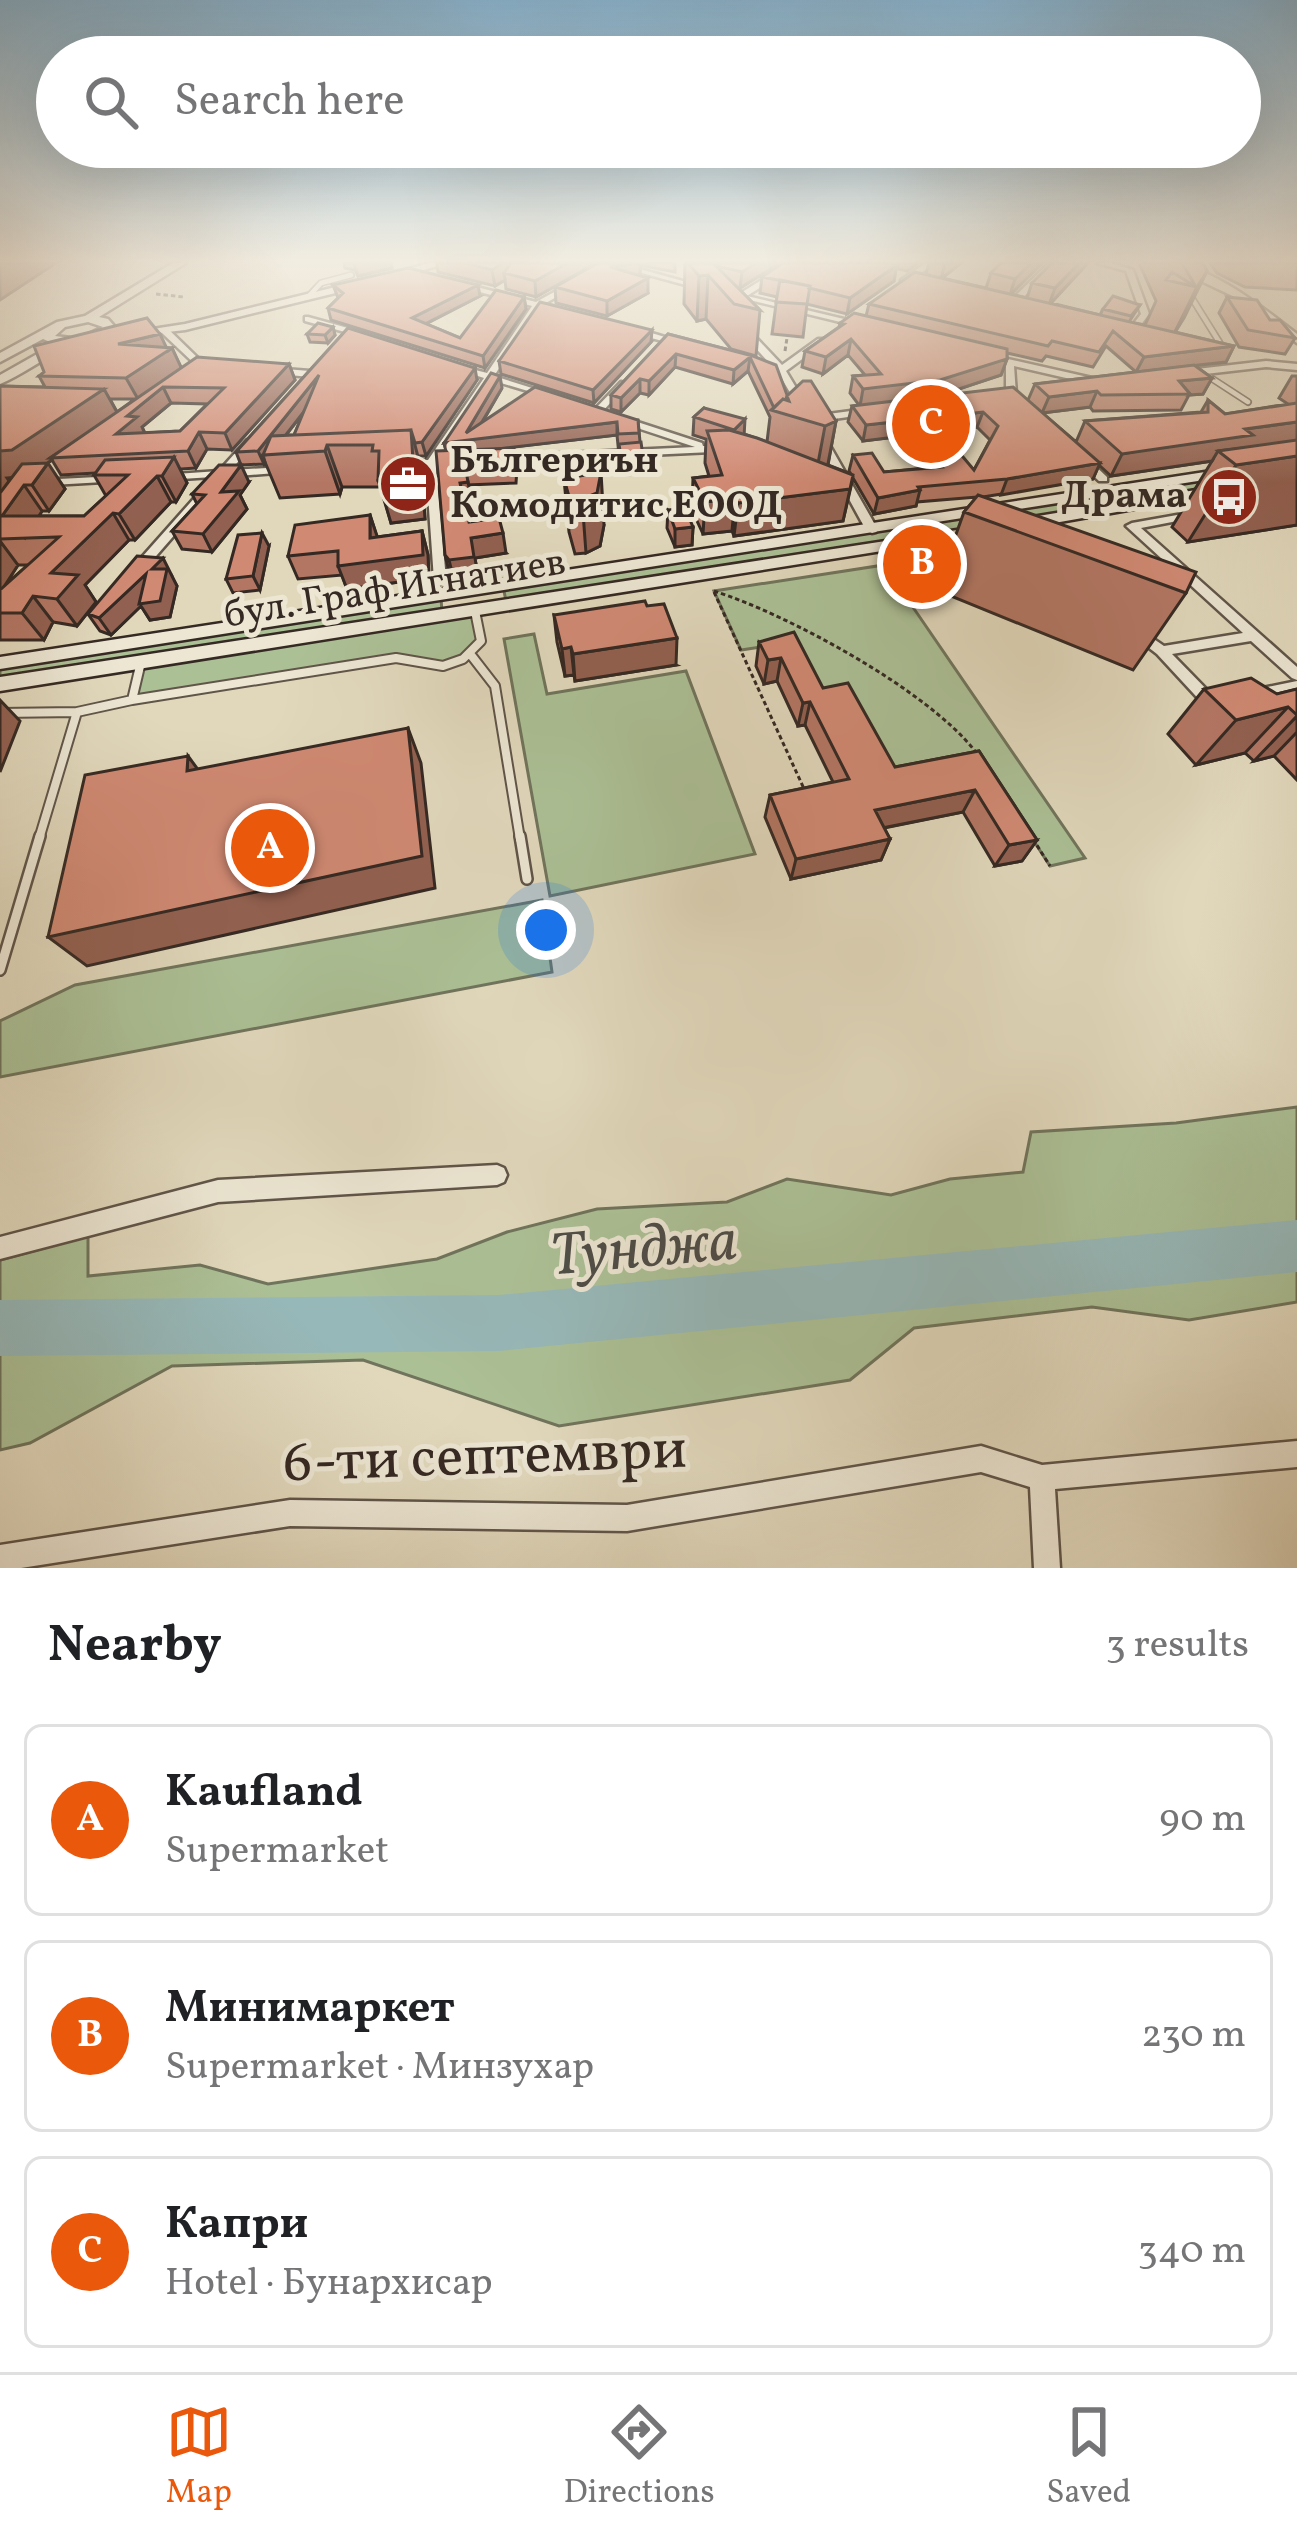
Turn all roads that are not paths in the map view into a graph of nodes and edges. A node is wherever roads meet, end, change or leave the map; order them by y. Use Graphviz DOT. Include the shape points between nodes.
graph roads {
  1 [pos="58,336"];
  2 [pos="93,336"];
  3 [pos="114,336"];
  4 [pos="165,336"];
  5 [pos="345,336"];
  6 [pos="366,336"];
  7 [pos="514,336"];
  8 [pos="653,336"];
  9 [pos="749,336"];
  10 [pos="826,336"];
  11 [pos="1215,336"];
  12 [pos="372,338"];
  13 [pos="53,339"];
  14 [pos="664,339"];
  15 [pos="88,340"];
  16 [pos="337,345"];
  17 [pos="704,350"];
  18 [pos="1208,350"];
  19 [pos="969,352"];
  20 [pos="651,354"];
  21 [pos="1227,355"];
  22 [pos="0,358"];
  23 [pos="323,360"];
  24 [pos="742,360"];
  25 [pos="440,361"];
  26 [pos="1010,363"];
  27 [pos="1266,364"];
  28 [pos="201,365"];
  29 [pos="223,367"];
  30 [pos="638,368"];
  31 [pos="1297,369"];
  32 [pos="0,370"];
  33 [pos="266,370"];
  34 [pos="781,370"];
  35 [pos="1201,372"];
  36 [pos="310,374"];
  37 [pos="1181,374"];
  38 [pos="186,376"];
  39 [pos="485,376"];
  40 [pos="0,380"];
  41 [pos="1122,381"];
  42 [pos="1102,383"];
  43 [pos="1057,389"];
  44 [pos="296,391"];
  45 [pos="1034,392"];
  46 [pos="1011,394"];
  47 [pos="989,397"];
  48 [pos="553,398"];
  49 [pos="1248,402"];
  50 [pos="575,405"];
  51 [pos="1026,409"];
  52 [pos="877,411"];
  53 [pos="598,412"];
  54 [pos="810,419"];
  55 [pos="266,424"];
  56 [pos="712,449"];
  57 [pos="1073,451"];
  58 [pos="731,455"];
  59 [pos="431,463"];
  60 [pos="385,465"];
  61 [pos="52,470"];
  62 [pos="292,470"];
  63 [pos="223,474"];
  64 [pos="152,477"];
  65 [pos="128,478"];
  66 [pos="1103,479"];
  67 [pos="34,483"];
  68 [pos="0,485"];
  69 [pos="831,487"];
  70 [pos="850,493"];
  71 [pos="23,499"];
  72 [pos="1203,514"];
  73 [pos="872,530"];
  74 [pos="905,544"];
  75 [pos="1175,564"];
  76 [pos="1154,568"];
  77 [pos="985,575"];
  78 [pos="131,577"];
  79 [pos="440,580"];
  80 [pos="473,601"];
  81 [pos="1127,630"];
  82 [pos="1254,636"];
  83 [pos="1162,651"];
  84 [pos="471,655"];
  85 [pos="141,662"];
  86 [pos="0,663"];
  87 [pos="1297,675"];
  88 [pos="0,684"];
  89 [pos="1297,686"];
  90 [pos="132,700"];
  91 [pos="77,712"];
  92 [pos="0,713"];
  93 [pos="527,879"];
  94 [pos="0,970"];
  95 [pos="497,1175"];
  96 [pos="0,1248"];
  97 [pos="1297,1454"];
  98 [pos="1042,1478"];
  99 [pos="0,1558"];
  100 [pos="1047,1568"];
  1 -- 13 [label="main road"];
  2 -- 15 [label="main road"];
  3 -- 15 [label="main road"];
  4 -- 28 [label="street"];
  5 -- 16 [label="street"];
  6 -- 12 [label="street"];
  7 -- 39 [label="street"];
  8 -- 14 [label="street"];
  9 -- 34 [label="street"];
  10 -- 34 [label="street"];
  11 -- 21 [label="lane"];
  13 -- 15 [label="main road"];
  13 -- 22 [label="main road"];
  13 -- 32 [label="main road"];
  13 -- 40 [label="main road"];
  14 -- 17 [label="street"];
  14 -- 20 [label="street"];
  18 -- 21 [label="street"];
  19 -- 26 [label="street"];
  21 -- 27 [label="street"];
  23 -- 36 [label="street"];
  24 -- 34 [label="street"];
  25 -- 39 [label="street"];
  26 -- 42 [label="street"];
  26 -- 46 [label="street"];
  27 -- 31 [label="street"];
  27 -- 35 [label="street"];
  28 -- 29 [label="street"];
  28 -- 38 [label="street"];
  30 -- 53 [label="street"];
  33 -- 36 [label="street"];
  34 -- 54 [label="street"];
  35 -- 37 [label="street"];
  35 -- 49 [label="lane"];
  36 -- 44 [label="street"];
  39 -- 48 [label="street"];
  39 -- 59 [label="street"];
  41 -- 42 [label="street"];
  42 -- 43 [label="street"];
  45 -- 46 [label="street"];
  46 -- 47 [label="street"];
  46 -- 51 [label="street"];
  50 -- 53 [label="street"];
  52 -- 54 [label="street"];
  53 -- 56 [label="street"];
  54 -- 70 [label="street"];
  55 -- 63 [label="street"];
  56 -- 58 [label="street"];
  56 -- 59 [label="street"];
  57 -- 66 [label="street"];
  59 -- 60 [label="street"];
  59 -- 79 [label="street"];
  61 -- 67 [label="street"];
  62 -- 63 [label="street"];
  63 -- 64 [label="street"];
  63 -- 78 [label="street"];
  65 -- 67 [label="street"];
  67 -- 68 [label="street"];
  67 -- 71 [label="street"];
  69 -- 70 [label="street"];
  70 -- 73 [label="street"];
  72 -- 75 [label="street" via="1132,526"];
  73 -- 74 [label="main road"];
  73 -- 74 [label="main road, бул. Граф Игнатиев" via="1251,477"];
  73 -- 80 [label="main road, бул. Граф Игнатиев"];
  74 -- 77 [label="street"];
  74 -- 80 [label="main road, бул. Граф Игнатиев"];
  75 -- 76 [label="street"];
  75 -- 82 [label="street"];
  80 -- 84 [label="lane" via="481,640"];
  80 -- 85 [label="main road, бул. Граф Игнатиев"];
  80 -- 86 [label="main road, бул. Граф Игнатиев"];
  81 -- 83 [label="street"];
  82 -- 83 [label="street"];
  82 -- 87 [label="street"];
  83 -- 89 [label="street" via="1211,703"];
  84 -- 90 [label="lane" via="435,669 396,658"];
  84 -- 93 [label="lane" via="495,686"];
  85 -- 88 [label="main road, бул. Граф Игнатиев"];
  85 -- 90 [label="lane"];
  90 -- 91 [label="lane"];
  91 -- 92 [label="lane"];
  91 -- 94 [label="lane"];
  95 -- 96 [label="street" via="218,1191"];
  97 -- 98 [label="street, 6-ти септември"];
  98 -- 99 [label="street, 6-ти септември" via="981,1459 627,1518 290,1513"];
  98 -- 100 [label="street"];
}
